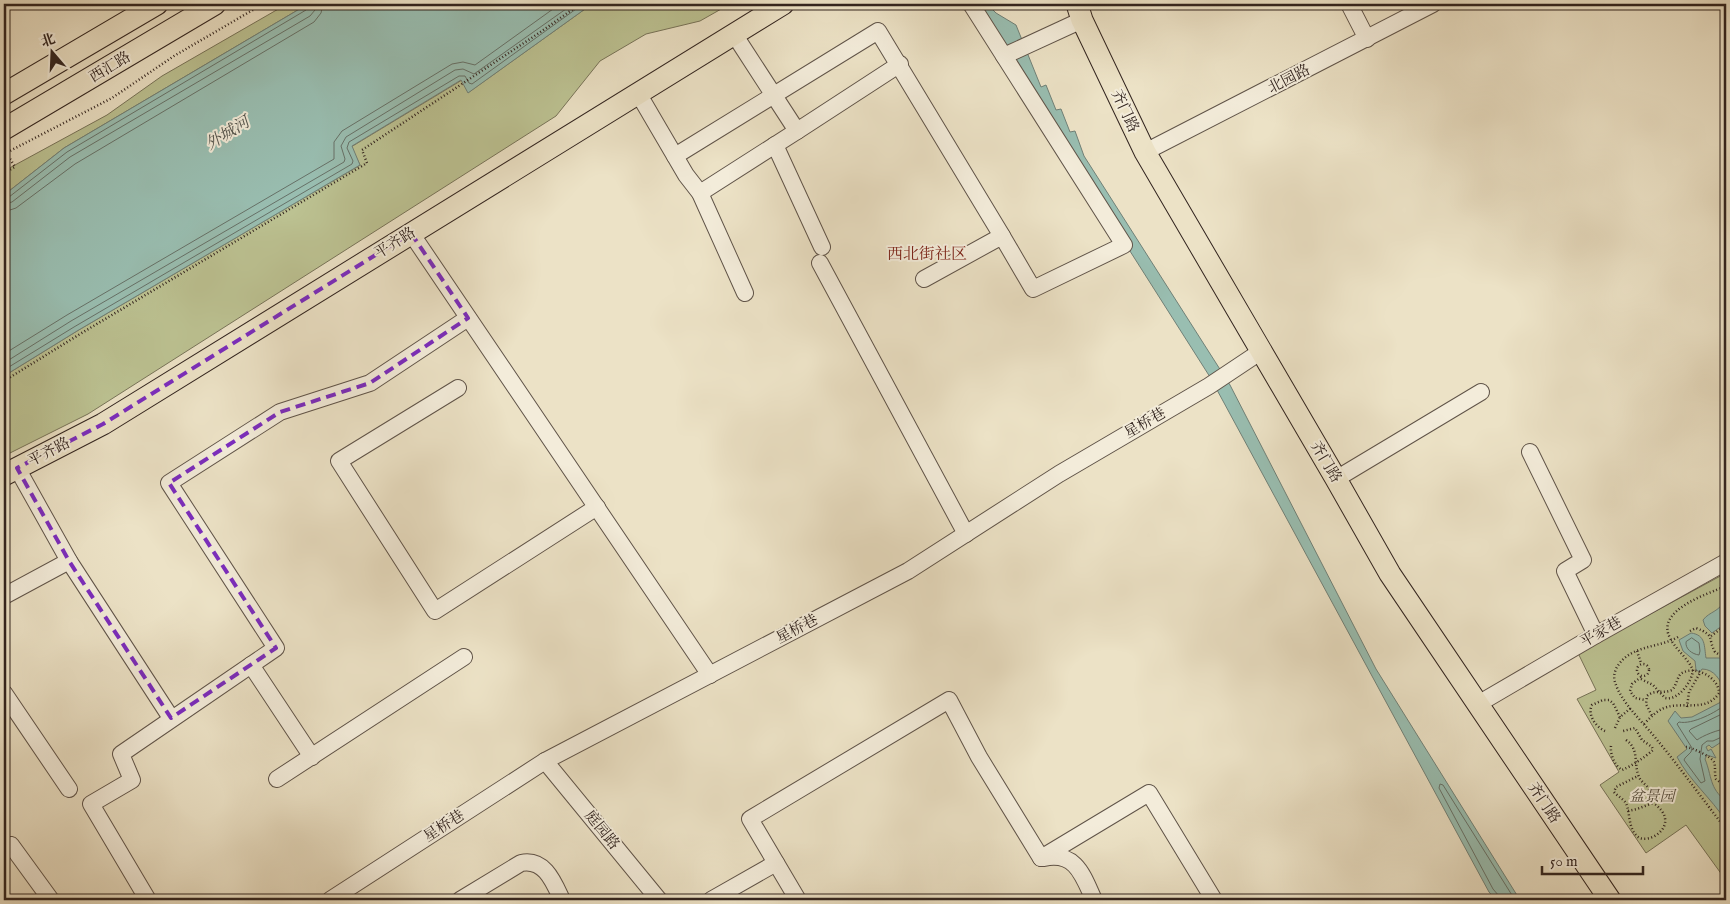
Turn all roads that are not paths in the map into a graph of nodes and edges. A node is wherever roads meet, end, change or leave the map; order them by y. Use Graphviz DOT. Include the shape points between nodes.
graph roads {
  1 [pos="157,4"];
  2 [pos="215,4"];
  3 [pos="783,4"];
  4 [pos="971,4"];
  5 [pos="1350,4"];
  6 [pos="1432,4"];
  7 [pos="1080,12"];
  8 [pos="734,34"];
  9 [pos="1367,39"];
  10 [pos="1005,55"];
  11 [pos="900,64"];
  12 [pos="638,93"];
  13 [pos="4,94"];
  14 [pos="774,95"];
  15 [pos="4,129"];
  16 [pos="797,132"];
  17 [pos="775,146"];
  18 [pos="1145,152"];
  19 [pos="675,156"];
  20 [pos="700,193"];
  21 [pos="411,233"];
  22 [pos="1002,236"];
  23 [pos="924,279"];
  24 [pos="745,293"];
  25 [pos="468,318"];
  26 [pos="1260,352"];
  27 [pos="458,388"];
  28 [pos="1481,392"];
  29 [pos="1530,452"];
  30 [pos="10,472"];
  31 [pos="1336,479"];
  32 [pos="596,507"];
  33 [pos="966,534"];
  34 [pos="70,561"];
  35 [pos="1726,562"];
  36 [pos="4,596"];
  37 [pos="1596,635"];
  38 [pos="464,657"];
  39 [pos="251,665"];
  40 [pos="710,675"];
  41 [pos="4,693"];
  42 [pos="1478,704"];
  43 [pos="171,718"];
  44 [pos="312,757"];
  45 [pos="545,761"];
  46 [pos="277,779"];
  47 [pos="69,789"];
  48 [pos="12,845"];
  49 [pos="1042,858"];
  50 [pos="776,863"];
  51 [pos="50,900"];
  52 [pos="148,900"];
  53 [pos="330,900"];
  54 [pos="460,900"];
  55 [pos="562,900"];
  56 [pos="659,900"];
  57 [pos="711,900"];
  58 [pos="798,900"];
  59 [pos="1094,900"];
  60 [pos="1214,900"];
  61 [pos="1610,900"];
  1 -- 13 [label="main road, 西汇路"];
  2 -- 15 [label="main road, 西汇路"];
  3 -- 8 [label="main road, 平齐路"];
  4 -- 10 [label="street"];
  5 -- 9 [label="street"];
  6 -- 9 [label="street, 北园路"];
  7 -- 10 [label="street"];
  7 -- 18 [label="main road, 齐门路"];
  8 -- 12 [label="main road, 平齐路"];
  8 -- 14 [label="street"];
  9 -- 18 [label="street, 北园路"];
  10 -- 22 [label="street" via="1124,245 1033,289"];
  11 -- 14 [label="street" via="878,31"];
  11 -- 16 [label="street"];
  11 -- 22 [label="street"];
  12 -- 19 [label="street"];
  12 -- 21 [label="main road, 平齐路"];
  14 -- 16 [label="street"];
  14 -- 19 [label="street"];
  16 -- 17 [label="street"];
  17 -- 20 [label="street"];
  17 -- 33 [label="street" via="821,255"];
  18 -- 26 [label="main road, 齐门路"];
  19 -- 20 [label="street"];
  20 -- 24 [label="street"];
  21 -- 25 [label="street"];
  21 -- 30 [label="main road, 平齐路" via="103,424"];
  22 -- 23 [label="street"];
  25 -- 32 [label="street"];
  25 -- 39 [label="street" via="370,383 280,412 169,483 276,648"];
  26 -- 31 [label="main road, 齐门路"];
  26 -- 33 [label="street, 星桥巷"];
  27 -- 32 [label="street" via="339,461 436,611"];
  28 -- 31 [label="street"];
  29 -- 37 [label="street" via="1583,560 1565,571"];
  30 -- 34 [label="street"];
  31 -- 42 [label="main road, 齐门路" via="1390,574"];
  32 -- 40 [label="street"];
  33 -- 40 [label="street, 星桥巷" via="908,571"];
  34 -- 36 [label="street"];
  34 -- 43 [label="street"];
  35 -- 37 [label="street, 平家巷"];
  37 -- 42 [label="street, 平家巷"];
  38 -- 44 [label="street"];
  39 -- 43 [label="street"];
  39 -- 44 [label="street"];
  40 -- 45 [label="street, 星桥巷"];
  41 -- 47 [label="street"];
  42 -- 61 [label="main road, 齐门路"];
  43 -- 52 [label="street" via="121,754 132,780 91,804"];
  44 -- 46 [label="street"];
  45 -- 53 [label="street, 星桥巷"];
  45 -- 56 [label="street, 庭园路"];
  48 -- 51 [label="street"];
  49 -- 50 [label="street" via="979,757 949,700 750,819"];
  49 -- 59 [label="street" via="1051,856 1070,860 1083,874"];
  49 -- 60 [label="street" via="1149,792"];
  50 -- 57 [label="street"];
  50 -- 58 [label="street"];
  54 -- 55 [label="street" via="521,863 528,862 546,871"];
}
